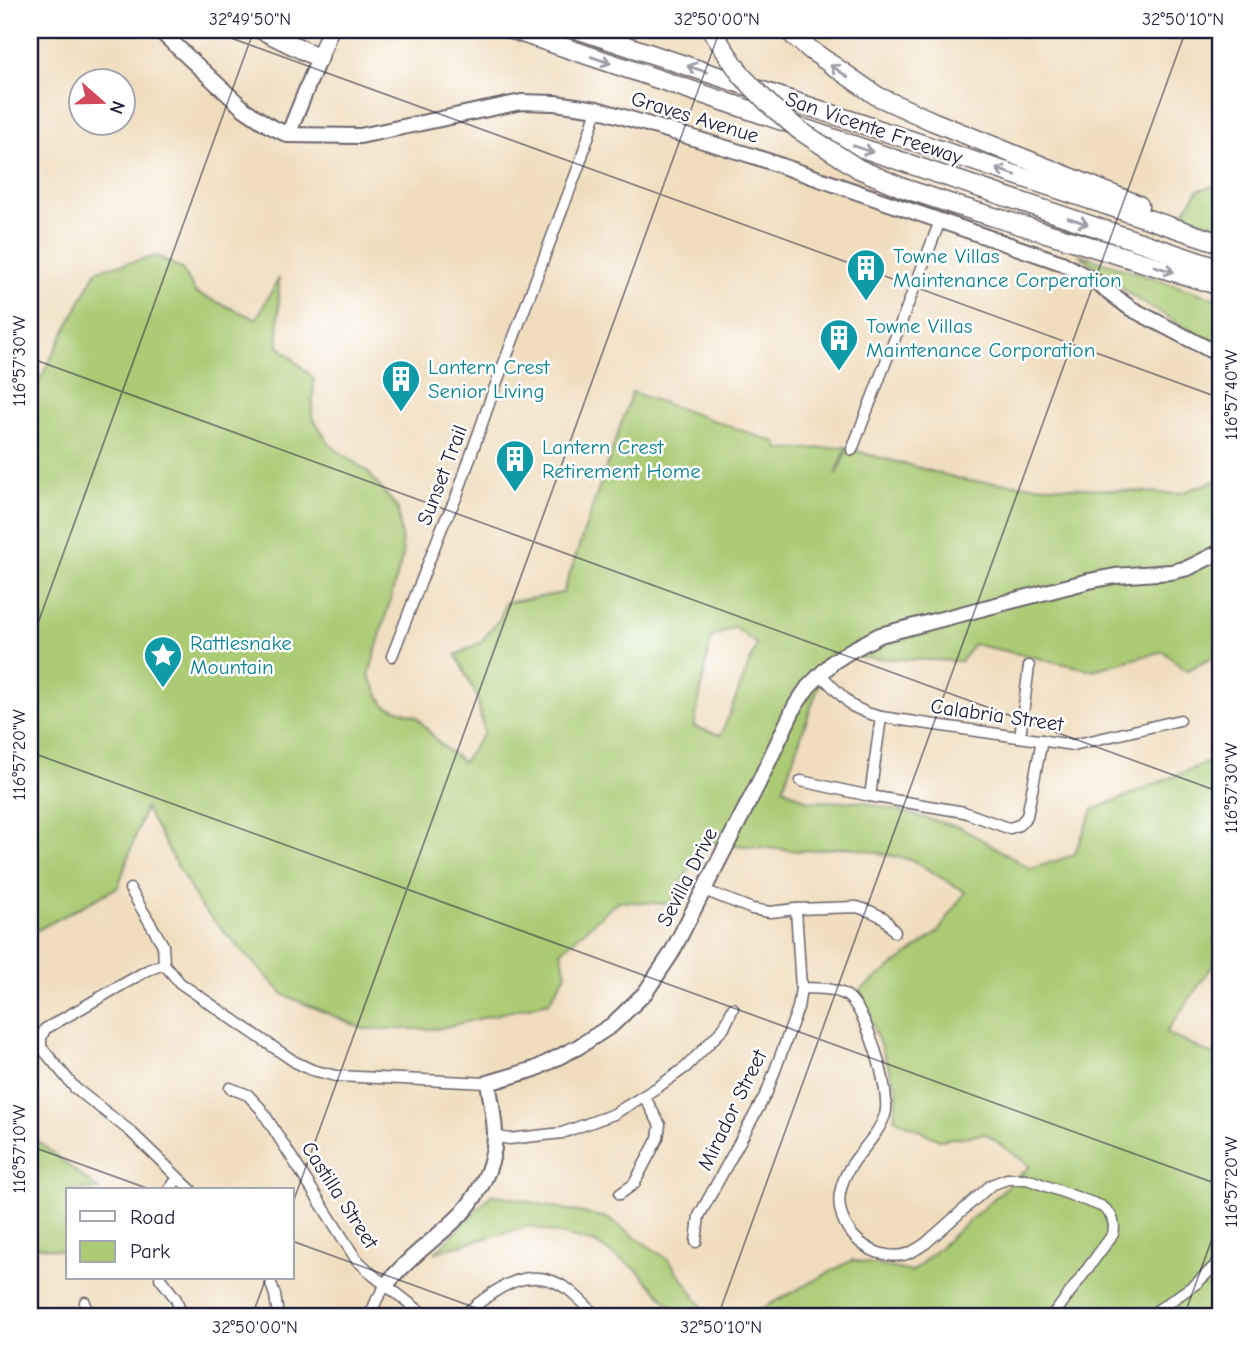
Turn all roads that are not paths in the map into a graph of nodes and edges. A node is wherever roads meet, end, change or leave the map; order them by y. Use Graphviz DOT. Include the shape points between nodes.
graph roads {
  1 [pos="159,30"];
  2 [pos="262,30"];
  3 [pos="330,30"];
  4 [pos="513,30"];
  5 [pos="579,30"];
  6 [pos="711,30"];
  7 [pos="787,30"];
  8 [pos="319,58"];
  9 [pos="597,109"];
  10 [pos="288,135"];
  11 [pos="940,221"];
  12 [pos="1187,232"];
  13 [pos="1220,243"];
  14 [pos="1220,269"];
  15 [pos="1220,286"];
  16 [pos="1220,355"];
  17 [pos="852,450"];
  18 [pos="1220,552"];
  19 [pos="393,656"];
  20 [pos="1029,666"];
  21 [pos="821,675"];
  22 [pos="881,717"];
  23 [pos="1180,720"];
  24 [pos="1020,737"];
  25 [pos="1042,740"];
  26 [pos="801,781"];
  27 [pos="870,796"];
  28 [pos="131,889"];
  29 [pos="704,890"];
  30 [pos="796,909"];
  31 [pos="895,932"];
  32 [pos="164,964"];
  33 [pos="801,988"];
  34 [pos="733,1009"];
  35 [pos="488,1083"];
  36 [pos="230,1088"];
  37 [pos="644,1096"];
  38 [pos="495,1136"];
  39 [pos="178,1178"];
  40 [pos="170,1188"];
  41 [pos="189,1188"];
  42 [pos="620,1194"];
  43 [pos="696,1242"];
  44 [pos="1220,1261"];
  45 [pos="162,1280"];
  46 [pos="270,1280"];
  47 [pos="386,1285"];
  48 [pos="85,1302"];
  49 [pos="86,1316"];
  50 [pos="182,1316"];
  51 [pos="278,1316"];
  52 [pos="370,1316"];
  53 [pos="426,1316"];
  54 [pos="463,1316"];
  55 [pos="597,1316"];
  56 [pos="1051,1316"];
  57 [pos="1149,1316"];
  1 -- 10 [label="street, Graves Avenue" via="244,109"];
  2 -- 8 [label="highway"];
  3 -- 8 [label="main road"];
  4 -- 14 [label="highway, San Vicente Freeway, one-way"];
  12 -- 5 [label="highway, San Vicente Freeway, one-way"];
  6 -- 15 [label="highway, one-way, bridge" via="742,76 772,107 859,169 958,206"];
  12 -- 7 [label="highway, one-way" via="1153,211 877,96"];
  8 -- 10 [label="street"];
  9 -- 10 [label="street, Graves Avenue" via="521,102 360,136"];
  9 -- 11 [label="street, Graves Avenue"];
  9 -- 19 [label="street, Sunset Trail" via="456,498"];
  11 -- 16 [label="street, Graves Avenue" via="1062,263 1130,308"];
  11 -- 17 [label="street"];
  12 -- 13 [label="highway, San Vicente Freeway"];
  18 -- 21 [label="street, Sevilla Drive" via="1188,568 1089,581 880,635 850,651"];
  20 -- 24 [label="street"];
  21 -- 22 [label="street, Calabria Street" via="852,706"];
  21 -- 29 [label="street, Sevilla Drive" via="795,706"];
  22 -- 24 [label="street, Calabria Street"];
  22 -- 27 [label="street"];
  23 -- 25 [label="street, Calabria Street" via="1073,746"];
  24 -- 25 [label="street, Calabria Street"];
  25 -- 27 [label="street" via="1027,816 1015,827 964,812"];
  26 -- 27 [label="street"];
  28 -- 32 [label="street" via="163,945"];
  29 -- 30 [label="street" via="761,911"];
  29 -- 35 [label="street, Sevilla Drive" via="645,993 612,1025 535,1069"];
  30 -- 31 [label="street" via="857,907 884,918"];
  30 -- 33 [label="street, Mirador Street"];
  32 -- 35 [label="street, Sevilla Drive" via="180,983 313,1070 336,1076"];
  32 -- 39 [label="street" via="45,1029 41,1047 75,1088 130,1131"];
  33 -- 43 [label="street, Mirador Street" via="799,1008 767,1091 699,1216"];
  33 -- 56 [label="street" via="839,991 856,1003 884,1078 886,1113 852,1162 839,1196 847,1228 857,1240 888,1255 915,1251 991,1185 1011,1178 1027,1179 1109,1212 1114,1231 1111,1238"];
  34 -- 37 [label="street" via="724,1028 699,1055"];
  35 -- 38 [label="street"];
  36 -- 47 [label="street, Castilla Street" via="248,1095 261,1109 356,1259"];
  37 -- 38 [label="street" via="614,1114 562,1133 509,1139"];
  37 -- 42 [label="street" via="660,1125 658,1138 634,1184"];
  38 -- 47 [label="street" via="487,1170 471,1202"];
  39 -- 40 [label="street"];
  39 -- 41 [label="street"];
  44 -- 57 [label="street"];
  45 -- 50 [label="street" via="176,1298"];
  46 -- 51 [label="street"];
  47 -- 52 [label="street"];
  47 -- 53 [label="street, Castilla Street"];
  48 -- 49 [label="street"];
  54 -- 55 [label="street" via="499,1287 533,1278 560,1284"];
}
